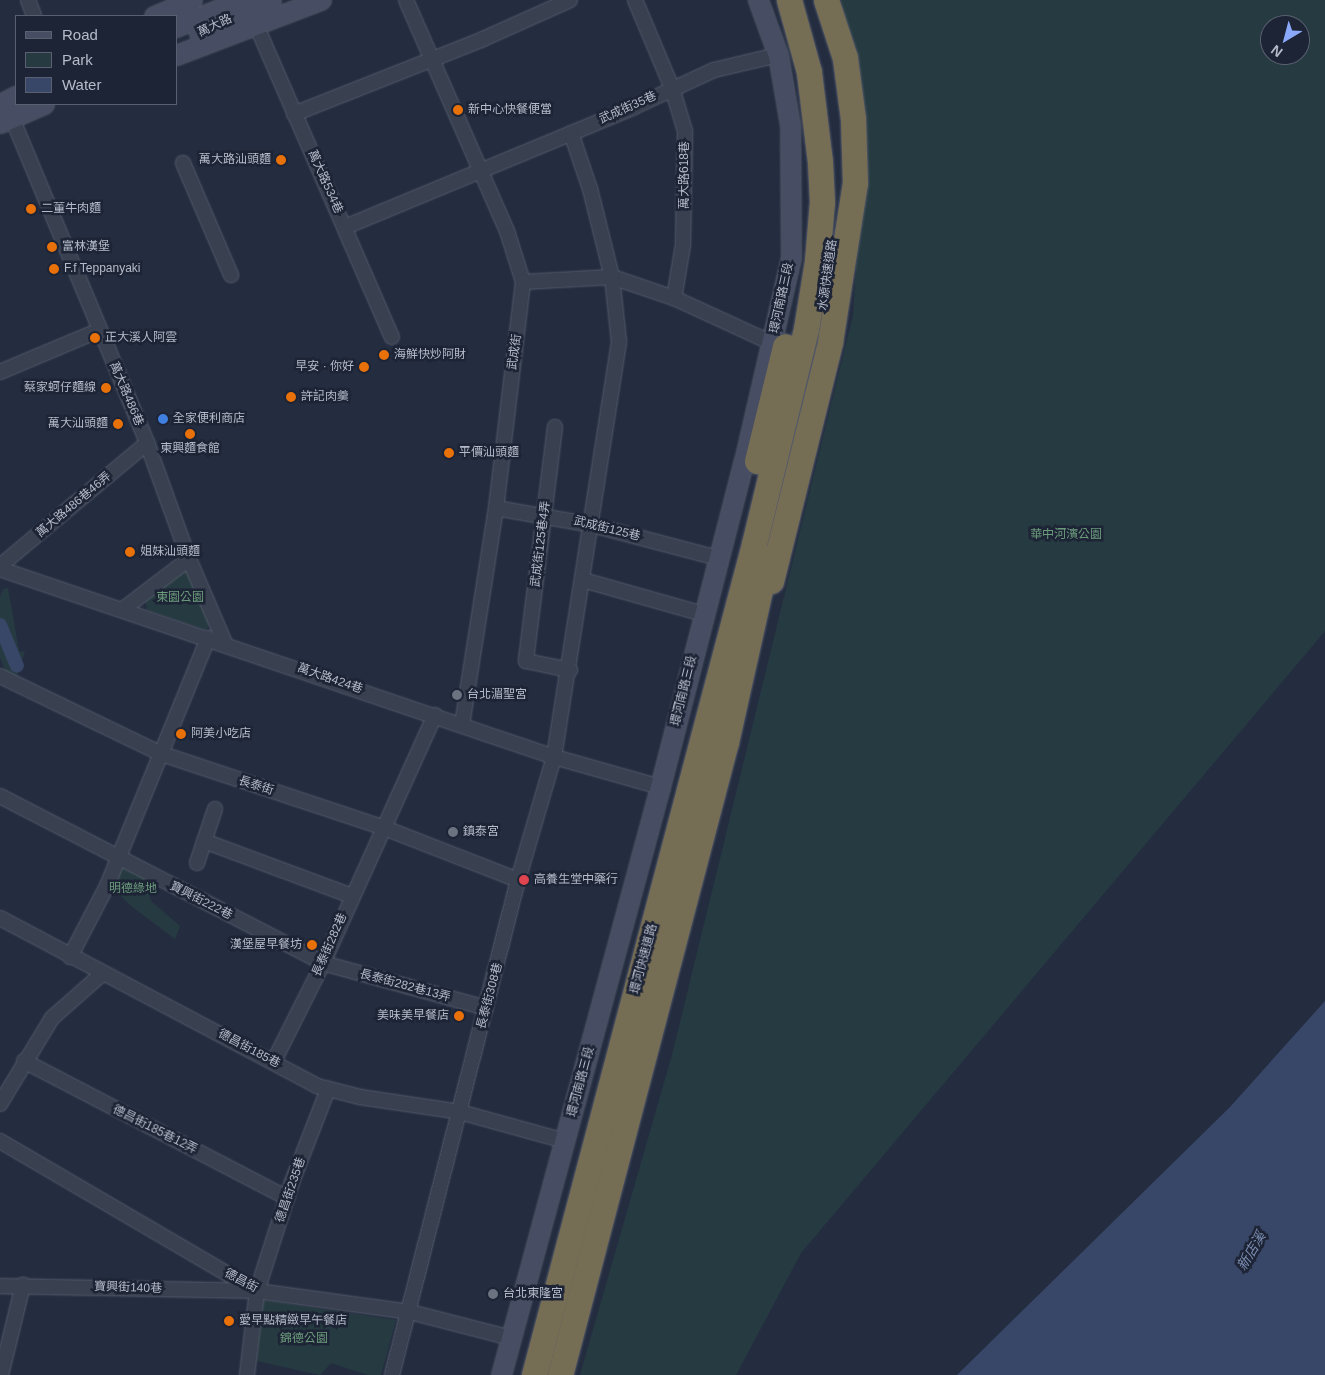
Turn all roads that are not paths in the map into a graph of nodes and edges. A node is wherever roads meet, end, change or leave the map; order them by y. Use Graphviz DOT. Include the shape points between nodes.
graph roads {
  1 [pos="28,0"];
  2 [pos="192,0"];
  3 [pos="271,0"];
  4 [pos="321,0"];
  5 [pos="406,0"];
  6 [pos="570,0"];
  7 [pos="635,0"];
  8 [pos="758,0"];
  9 [pos="773,0"];
  10 [pos="789,0"];
  11 [pos="802,0"];
  12 [pos="815,0"];
  13 [pos="826,0"];
  14 [pos="246,4"];
  15 [pos="34,15"];
  16 [pos="156,15"];
  17 [pos="178,26"];
  18 [pos="257,27"];
  19 [pos="178,43"];
  20 [pos="178,54"];
  21 [pos="778,55"];
  22 [pos="430,58"];
  23 [pos="672,88"];
  24 [pos="15,98"];
  25 [pos="40,105"];
  26 [pos="294,114"];
  27 [pos="4,115"];
  28 [pos="571,133"];
  29 [pos="183,163"];
  30 [pos="481,171"];
  31 [pos="837,202"];
  32 [pos="345,227"];
  33 [pos="231,275"];
  34 [pos="612,277"];
  35 [pos="523,282"];
  36 [pos="674,298"];
  37 [pos="100,330"];
  38 [pos="392,337"];
  39 [pos="772,343"];
  40 [pos="0,372"];
  41 [pos="555,428"];
  42 [pos="147,443"];
  43 [pos="496,508"];
  44 [pos="544,514"];
  45 [pos="592,524"];
  46 [pos="761,546"];
  47 [pos="718,558"];
  48 [pos="189,559"];
  49 [pos="0,567"];
  50 [pos="583,580"];
  51 [pos="122,610"];
  52 [pos="703,614"];
  53 [pos="208,638"];
  54 [pos="225,643"];
  55 [pos="570,670"];
  56 [pos="0,676"];
  57 [pos="434,715"];
  58 [pos="462,724"];
  59 [pos="715,739"];
  60 [pos="159,754"];
  61 [pos="554,757"];
  62 [pos="660,787"];
  63 [pos="0,796"];
  64 [pos="215,810"];
  65 [pos="382,827"];
  66 [pos="204,842"];
  67 [pos="116,858"];
  68 [pos="197,863"];
  69 [pos="518,880"];
  70 [pos="352,896"];
  71 [pos="0,918"];
  72 [pos="70,956"];
  73 [pos="323,964"];
  74 [pos="103,973"];
  75 [pos="486,1008"];
  76 [pos="24,1061"];
  77 [pos="274,1061"];
  78 [pos="328,1089"];
  79 [pos="0,1104"];
  80 [pos="460,1112"];
  81 [pos="0,1141"];
  82 [pos="565,1141"];
  83 [pos="287,1198"];
  84 [pos="23,1285"];
  85 [pos="0,1286"];
  86 [pos="257,1291"];
  87 [pos="410,1312"];
  88 [pos="511,1338"];
  89 [pos="1,1375"];
  90 [pos="247,1375"];
  91 [pos="392,1375"];
  92 [pos="502,1375"];
  93 [pos="534,1375"];
  94 [pos="560,1375"];
  1 -- 15 [label="street"];
  2 -- 16 [label="street"];
  3 -- 14 [label="street"];
  4 -- 18 [label="street"];
  5 -- 22 [label="street, 武成街"];
  6 -- 22 [label="street" via="483,39"];
  7 -- 23 [label="street, 萬大路618巷"];
  8 -- 21 [label="street, 環河南路三段"];
  9 -- 59 [label="highway" via="792,54 806,135 809,198 805,265 698,706"];
  10 -- 46 [label="highway, 水源快速道路" via="815,106 822,202 806,329"];
  11 -- 31 [label="highway, 水源快速道路" via="824,78 834,146"];
  12 -- 31 [label="highway" via="834,60 846,146"];
  13 -- 59 [label="highway" via="845,58 853,119 855,183 830,342 754,650 734,724"];
  14 -- 17 [label="street"];
  14 -- 19 [label="street, 萬大路"];
  18 -- 20 [label="street" via="224,35"];
  18 -- 26 [label="street, 萬大路534巷"];
  21 -- 23 [label="street, 武成街35巷" via="714,70"];
  21 -- 39 [label="street, 環河南路三段" via="790,125 791,257"];
  22 -- 26 [label="street"];
  22 -- 30 [label="street, 武成街"];
  23 -- 28 [label="street, 武成街35巷"];
  23 -- 36 [label="street, 萬大路618巷" via="685,132 687,167 683,245"];
  24 -- 27 [label="street"];
  25 -- 27 [label="street"];
  26 -- 32 [label="street, 萬大路534巷"];
  27 -- 37 [label="street, 萬大路486巷"];
  28 -- 30 [label="street, 武成街35巷"];
  28 -- 34 [label="street, 長泰街308巷" via="590,188"];
  29 -- 33 [label="street"];
  30 -- 32 [label="street, 武成街35巷"];
  30 -- 35 [label="street, 武成街" via="508,234"];
  31 -- 46 [label="highway, 水源快速道路" via="830,279 819,338"];
  32 -- 38 [label="street, 萬大路534巷"];
  34 -- 35 [label="street"];
  34 -- 36 [label="street"];
  34 -- 45 [label="street, 長泰街308巷" via="620,342"];
  35 -- 43 [label="street, 武成街"];
  36 -- 39 [label="street"];
  37 -- 40 [label="street"];
  37 -- 42 [label="street, 萬大路486巷"];
  39 -- 47 [label="street, 環河南路三段"];
  41 -- 44 [label="street, 武成街125巷4弄"];
  42 -- 48 [label="street, 萬大路486巷"];
  42 -- 49 [label="street, 萬大路486巷46弄"];
  43 -- 44 [label="street, 武成街125巷"];
  43 -- 58 [label="street, 武成街"];
  44 -- 45 [label="street, 武成街125巷"];
  44 -- 55 [label="street, 武成街125巷4弄" via="526,662"];
  45 -- 47 [label="street, 武成街125巷"];
  45 -- 50 [label="street, 長泰街308巷"];
  46 -- 59 [label="highway, 環河快速道路"];
  47 -- 52 [label="street, 環河南路三段"];
  48 -- 51 [label="street"];
  48 -- 54 [label="street, 萬大路486巷"];
  49 -- 51 [label="street, 萬大路424巷"];
  50 -- 52 [label="street"];
  50 -- 55 [label="street, 長泰街308巷"];
  51 -- 53 [label="street, 萬大路424巷"];
  52 -- 62 [label="street, 環河南路三段"];
  53 -- 54 [label="street, 萬大路424巷"];
  53 -- 60 [label="street"];
  54 -- 57 [label="street, 萬大路424巷"];
  55 -- 61 [label="street, 長泰街308巷"];
  56 -- 60 [label="street, 長泰街"];
  57 -- 58 [label="street, 萬大路424巷"];
  57 -- 65 [label="street, 長泰街282巷"];
  58 -- 61 [label="street, 萬大路424巷"];
  59 -- 93 [label="highway, 環河快速道路"];
  59 -- 94 [label="highway, 環河快速道路"];
  60 -- 65 [label="street, 長泰街"];
  60 -- 67 [label="street"];
  61 -- 62 [label="street, 萬大路424巷"];
  61 -- 69 [label="street, 長泰街308巷"];
  62 -- 82 [label="street, 環河南路三段"];
  63 -- 67 [label="street, 寶興街222巷"];
  64 -- 66 [label="street"];
  65 -- 69 [label="street, 長泰街"];
  65 -- 70 [label="street, 長泰街282巷"];
  66 -- 68 [label="street"];
  66 -- 70 [label="street"];
  67 -- 72 [label="street" via="106,886"];
  67 -- 73 [label="street, 寶興街222巷"];
  69 -- 75 [label="street, 長泰街308巷"];
  70 -- 73 [label="street, 長泰街282巷"];
  71 -- 72 [label="street, 德昌街185巷"];
  72 -- 74 [label="street, 德昌街185巷"];
  73 -- 75 [label="street, 長泰街282巷13弄"];
  73 -- 77 [label="street, 長泰街282巷"];
  74 -- 76 [label="street" via="52,1018"];
  74 -- 77 [label="street, 德昌街185巷"];
  75 -- 80 [label="street, 長泰街308巷"];
  76 -- 79 [label="street"];
  76 -- 83 [label="street, 德昌街185巷12弄"];
  77 -- 78 [label="street, 德昌街185巷"];
  78 -- 80 [label="street, 德昌街185巷"];
  78 -- 83 [label="street, 德昌街235巷"];
  80 -- 82 [label="street, 德昌街185巷"];
  80 -- 87 [label="street, 長泰街308巷"];
  81 -- 86 [label="street, 德昌街"];
  82 -- 88 [label="street, 環河南路三段"];
  83 -- 86 [label="street, 德昌街235巷"];
  84 -- 85 [label="street, 寶興街140巷"];
  84 -- 86 [label="street, 寶興街140巷"];
  84 -- 89 [label="street"];
  86 -- 87 [label="street, 德昌街"];
  86 -- 90 [label="street, 德昌街235巷"];
  87 -- 88 [label="street, 德昌街"];
  87 -- 91 [label="street, 長泰街308巷"];
  88 -- 92 [label="street, 環河南路三段"];
}
